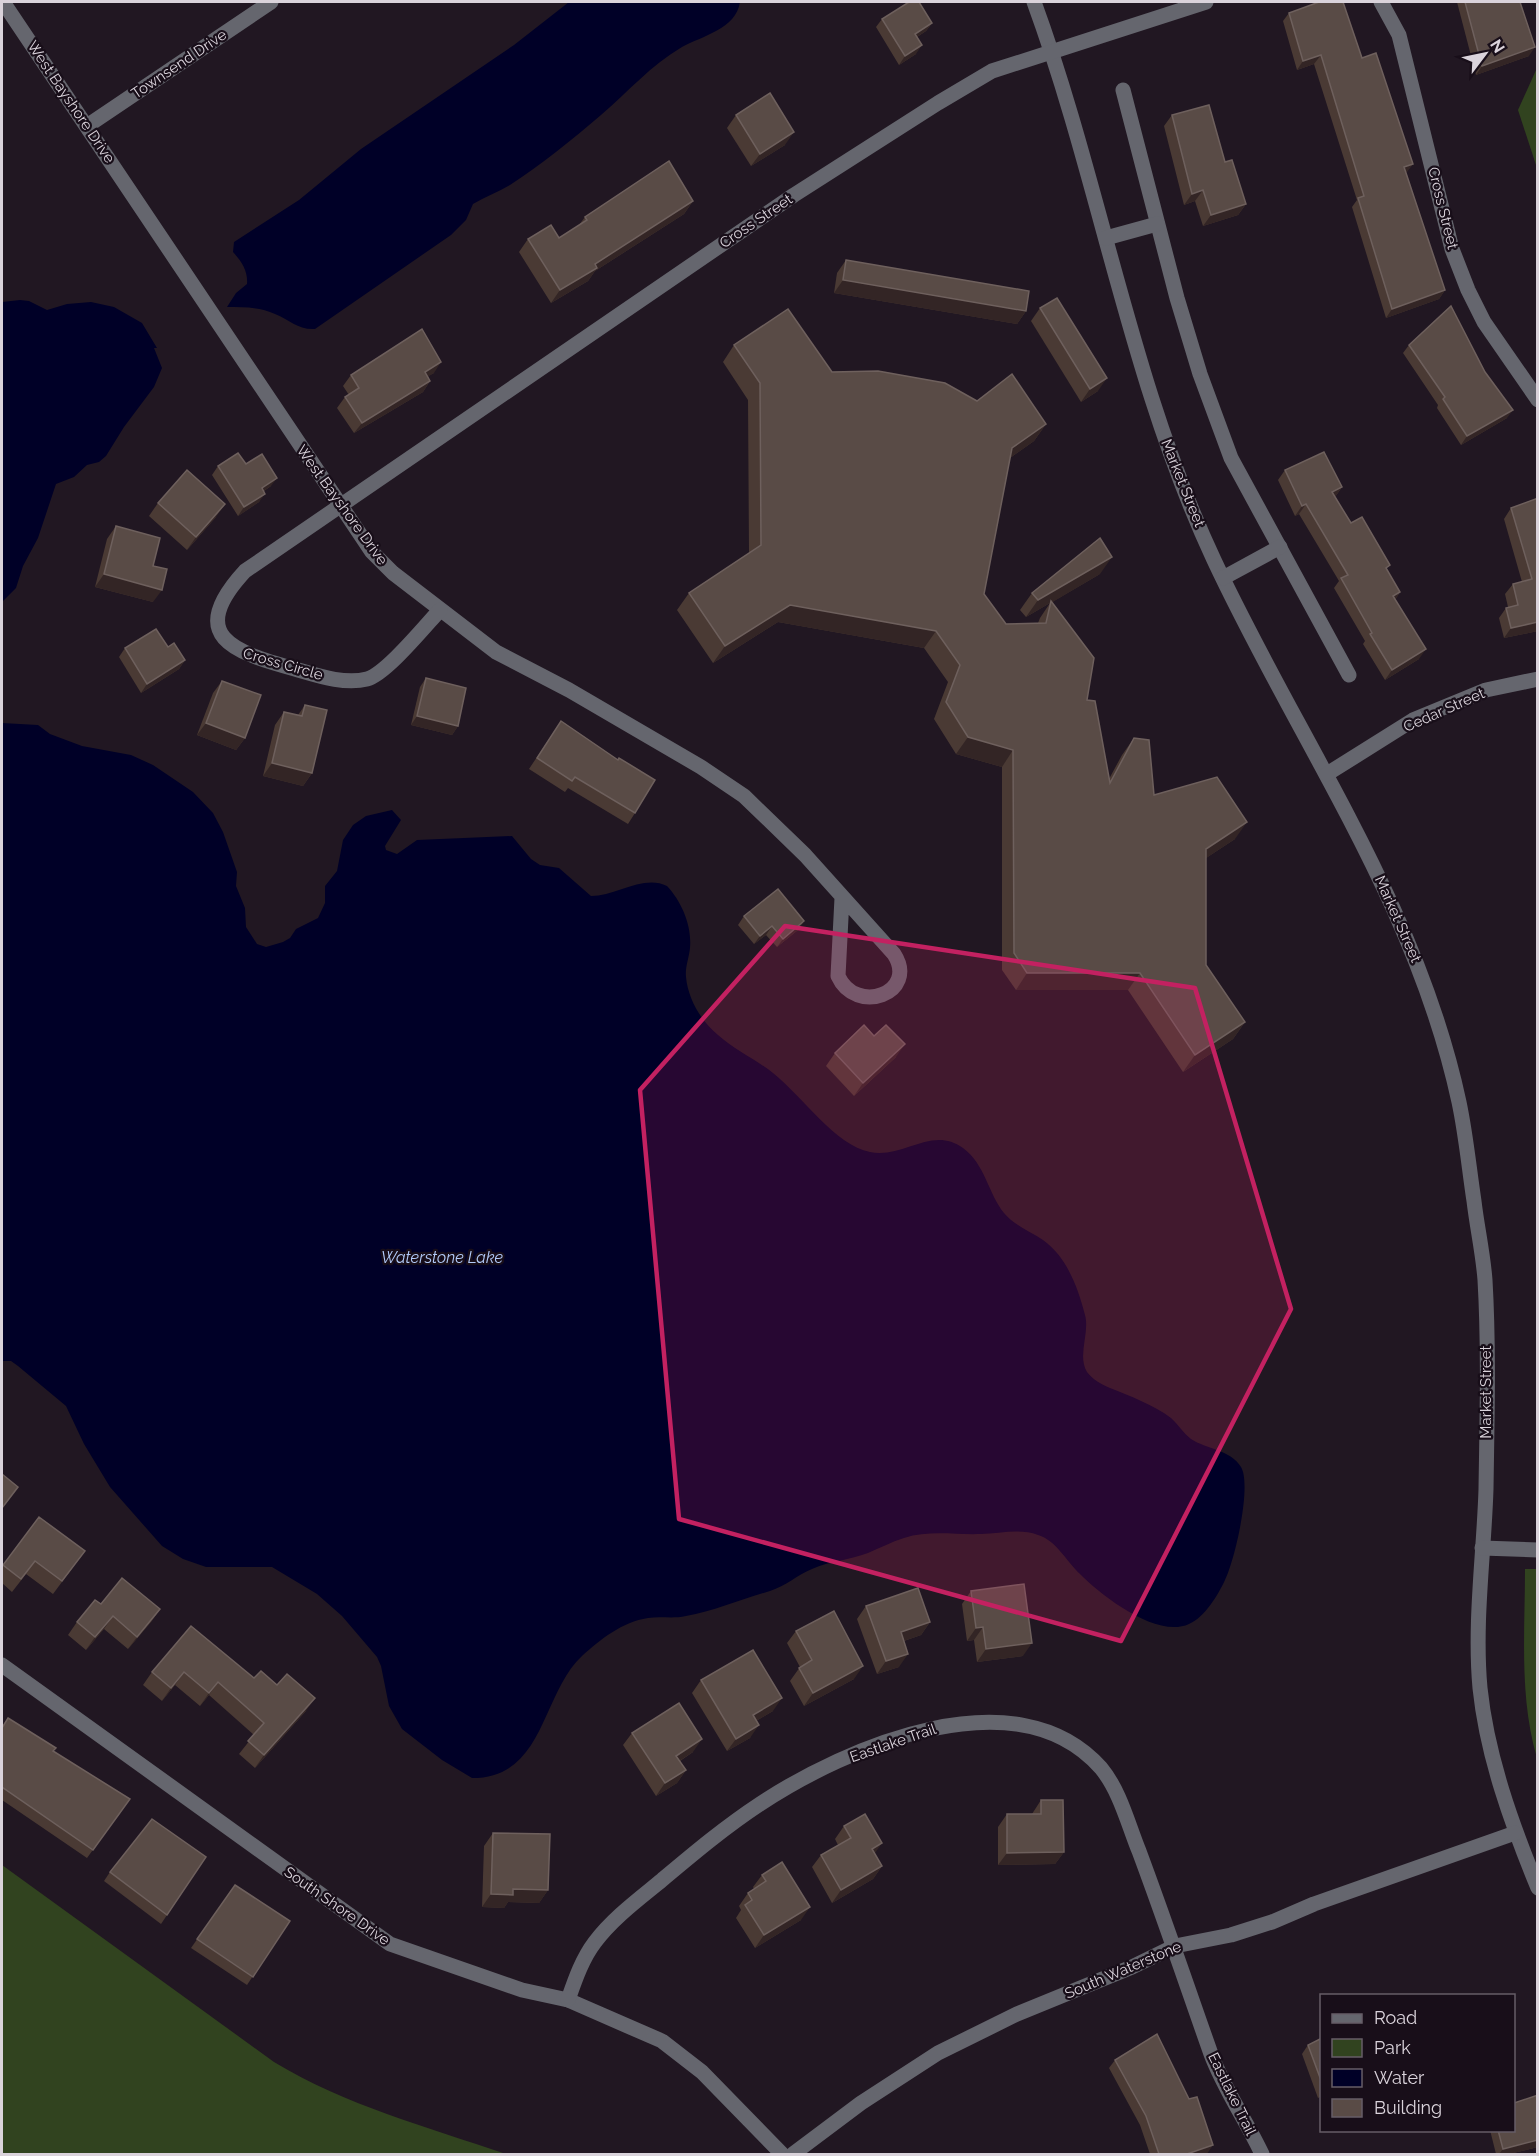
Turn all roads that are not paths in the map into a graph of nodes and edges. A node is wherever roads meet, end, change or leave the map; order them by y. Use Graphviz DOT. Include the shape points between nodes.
graph roads {
  1 [pos="3,2"];
  2 [pos="271,2"];
  3 [pos="1034,2"];
  4 [pos="1206,2"];
  5 [pos="1381,2"];
  6 [pos="1053,54"];
  7 [pos="1123,90"];
  8 [pos="87,126"];
  9 [pos="1157,224"];
  10 [pos="1106,238"];
  11 [pos="1538,400"];
  12 [pos="339,506"];
  13 [pos="1280,547"];
  14 [pos="1223,578"];
  15 [pos="440,610"];
  16 [pos="1349,675"];
  17 [pos="1538,679"];
  18 [pos="1327,774"];
  19 [pos="842,898"];
  20 [pos="1482,1548"];
  21 [pos="1538,1550"];
  22 [pos="2,1665"];
  23 [pos="1515,1833"];
  24 [pos="1538,1888"];
  25 [pos="1175,1946"];
  26 [pos="568,2000"];
  27 [pos="782,2154"];
  28 [pos="793,2154"];
  29 [pos="1262,2154"];
  1 -- 8 [label="street, West Bayshore Drive"];
  2 -- 8 [label="street, Townsend Drive"];
  3 -- 6 [label="street, Market Street"];
  4 -- 6 [label="street, Cross Street"];
  5 -- 11 [label="street, Cross Street" via="1399,35 1452,249 1468,290 1484,322"];
  6 -- 10 [label="street, Market Street"];
  6 -- 12 [label="street, Cross Street" via="992,71 938,103 794,195"];
  7 -- 9 [label="street"];
  8 -- 12 [label="street, West Bayshore Drive"];
  9 -- 10 [label="street"];
  9 -- 13 [label="street" via="1200,374 1231,458"];
  10 -- 14 [label="street, Market Street" via="1131,335 1169,454"];
  12 -- 15 [label="street, West Bayshore Drive" via="372,552"];
  12 -- 15 [label="street, Cross Circle" via="245,571 226,592 216,616 221,634 239,652 351,681 369,679 397,656"];
  13 -- 14 [label="street"];
  13 -- 16 [label="street"];
  14 -- 18 [label="street, Market Street"];
  15 -- 19 [label="street, West Bayshore Drive" via="496,652 701,766 744,796 805,855"];
  17 -- 18 [label="street, Cedar Street" via="1486,690 1413,720"];
  18 -- 20 [label="street, Market Street" via="1413,948 1441,1031 1460,1106 1485,1276 1486,1490"];
  19 -- 19 [label="street, West Bayshore Drive" via="900,963 895,986 878,997 866,998 853,992 842,985 838,976"];
  20 -- 21 [label="street"];
  20 -- 23 [label="street, Market Street" via="1480,1687"];
  22 -- 26 [label="street, South Shore Drive" via="390,1944 522,1990"];
  23 -- 24 [label="street, Market Street"];
  23 -- 25 [label="street, South Waterstone" via="1272,1922"];
  25 -- 26 [label="street, Eastlake Trail" via="1117,1793 1100,1768 1069,1740 1046,1731 1006,1724 951,1724 839,1762 760,1804 612,1922 593,1943"];
  25 -- 28 [label="street, South Waterstone" via="1017,2014 938,2053"];
  25 -- 29 [label="street, Eastlake Trail" via="1212,2056"];
  26 -- 27 [label="street, South Shore Drive" via="662,2041 682,2055"];
}
